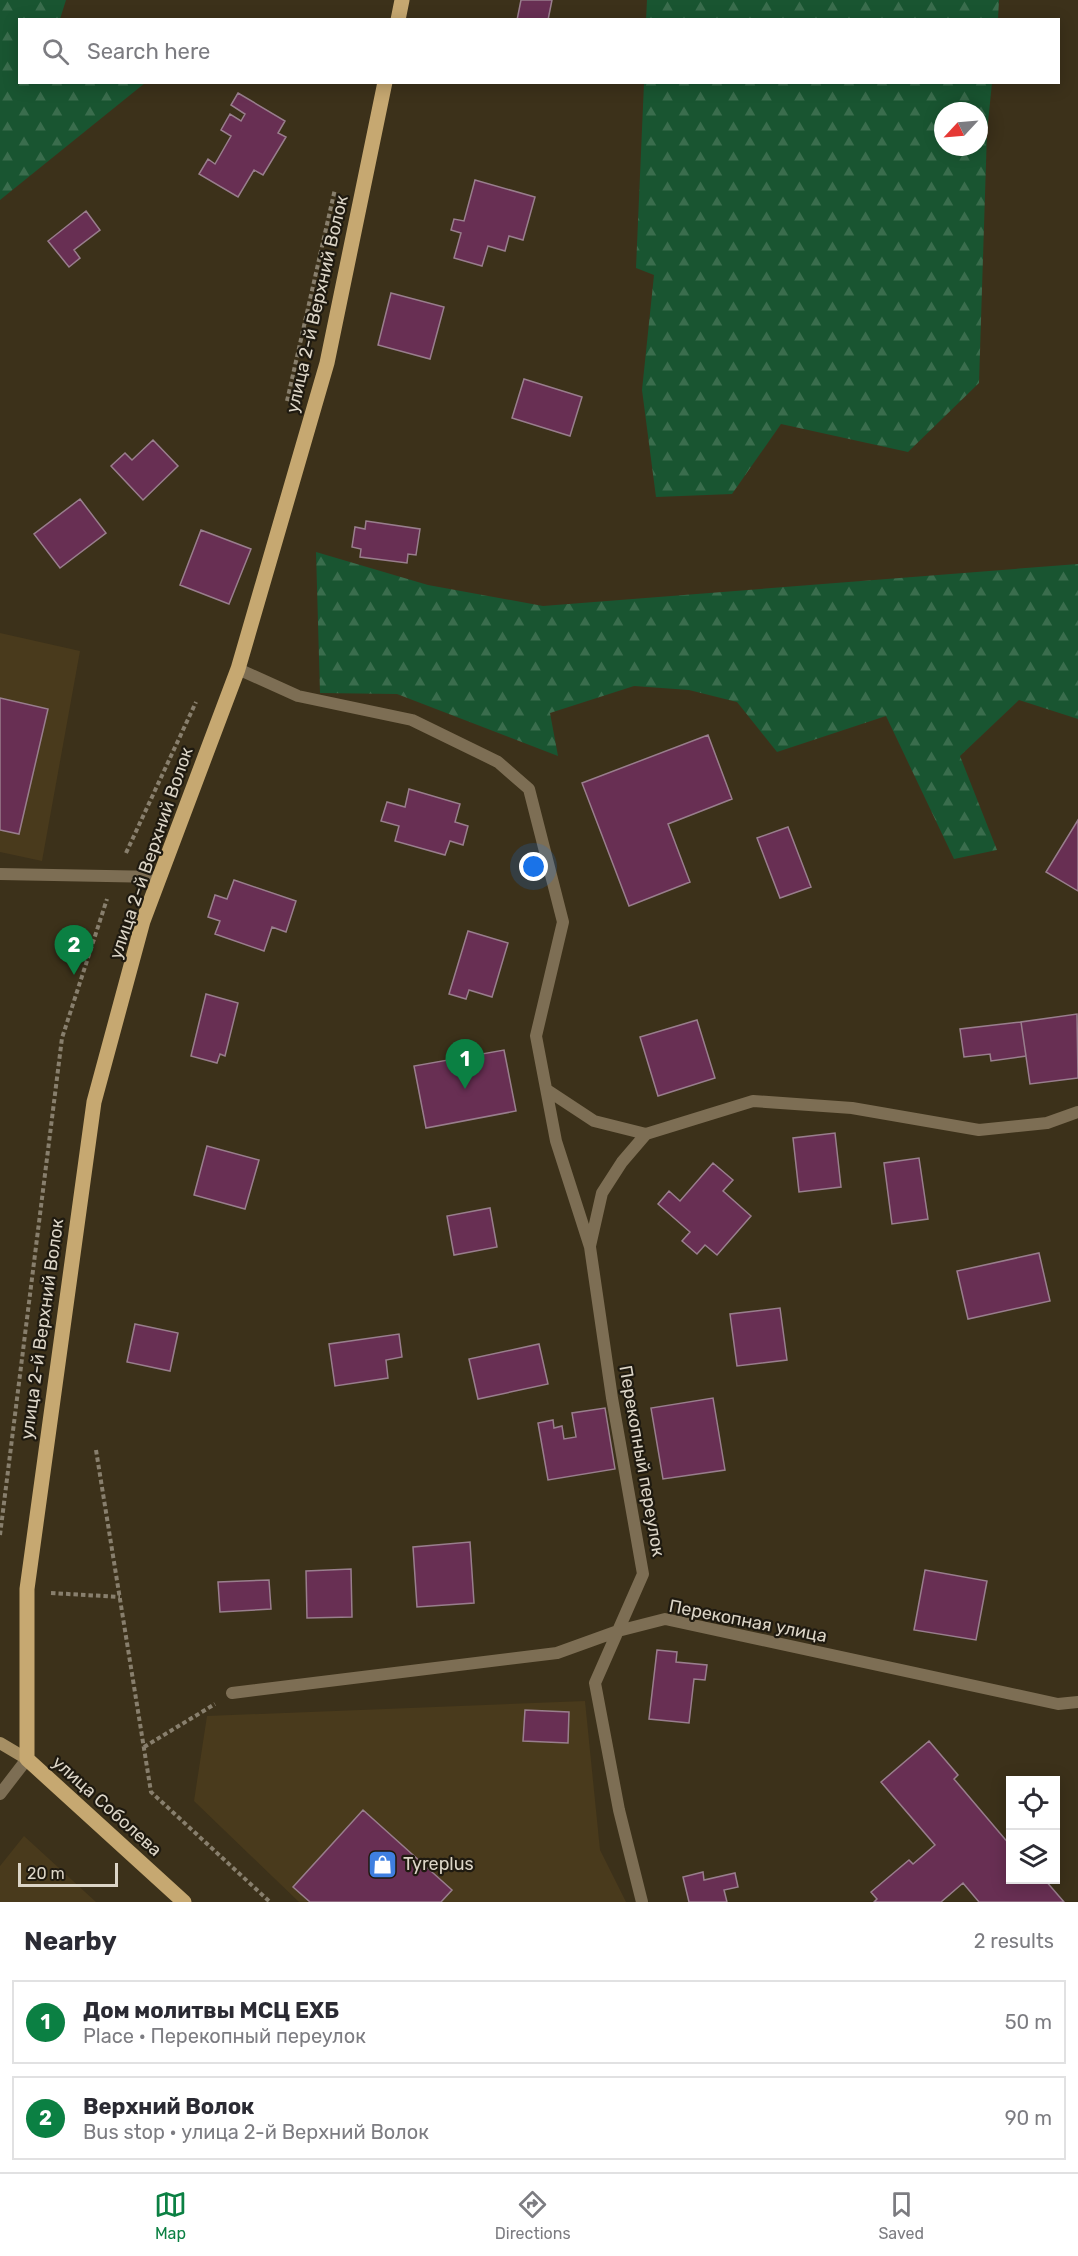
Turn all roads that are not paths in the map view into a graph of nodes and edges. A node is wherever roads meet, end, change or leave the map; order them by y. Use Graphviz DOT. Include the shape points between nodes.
graph roads {
  1 [pos="402,0"];
  2 [pos="398,18"];
  3 [pos="385,84"];
  4 [pos="238,669"];
  5 [pos="0,874"];
  6 [pos="160,877"];
  7 [pos="547,1090"];
  8 [pos="1078,1112"];
  9 [pos="646,1134"];
  10 [pos="590,1247"];
  11 [pos="618,1631"];
  12 [pos="232,1693"];
  13 [pos="1078,1702"];
  14 [pos="0,1743"];
  15 [pos="27,1759"];
  16 [pos="0,1794"];
  17 [pos="184,1902"];
  18 [pos="642,1902"];
  1 -- 2 [label="main road"];
  3 -- 4 [label="main road, улица 2-й Верхний Волок" via="327,363"];
  4 -- 6 [label="main road, улица 2-й Верхний Волок"];
  4 -- 7 [label="street, Перекопный переулок" via="298,696 412,720 498,762 529,789 563,922 536,1036"];
  5 -- 6 [label="street"];
  6 -- 15 [label="main road, улица 2-й Верхний Волок" via="143,921 94,1102 27,1589"];
  7 -- 9 [label="street" via="594,1120"];
  7 -- 10 [label="street, Перекопный переулок" via="556,1142"];
  8 -- 9 [label="street" via="1047,1123 979,1130 852,1108 753,1101"];
  9 -- 10 [label="street" via="602,1193"];
  10 -- 11 [label="street, Перекопный переулок" via="643,1574"];
  11 -- 12 [label="street, Перекопная улица" via="557,1653"];
  11 -- 13 [label="street, Перекопная улица" via="665,1619 1058,1704"];
  11 -- 18 [label="street, Перекопный переулок" via="595,1683 619,1810"];
  14 -- 15 [label="street, улица Соболева"];
  15 -- 16 [label="street"];
  15 -- 17 [label="main road, улица Соболева"];
}
